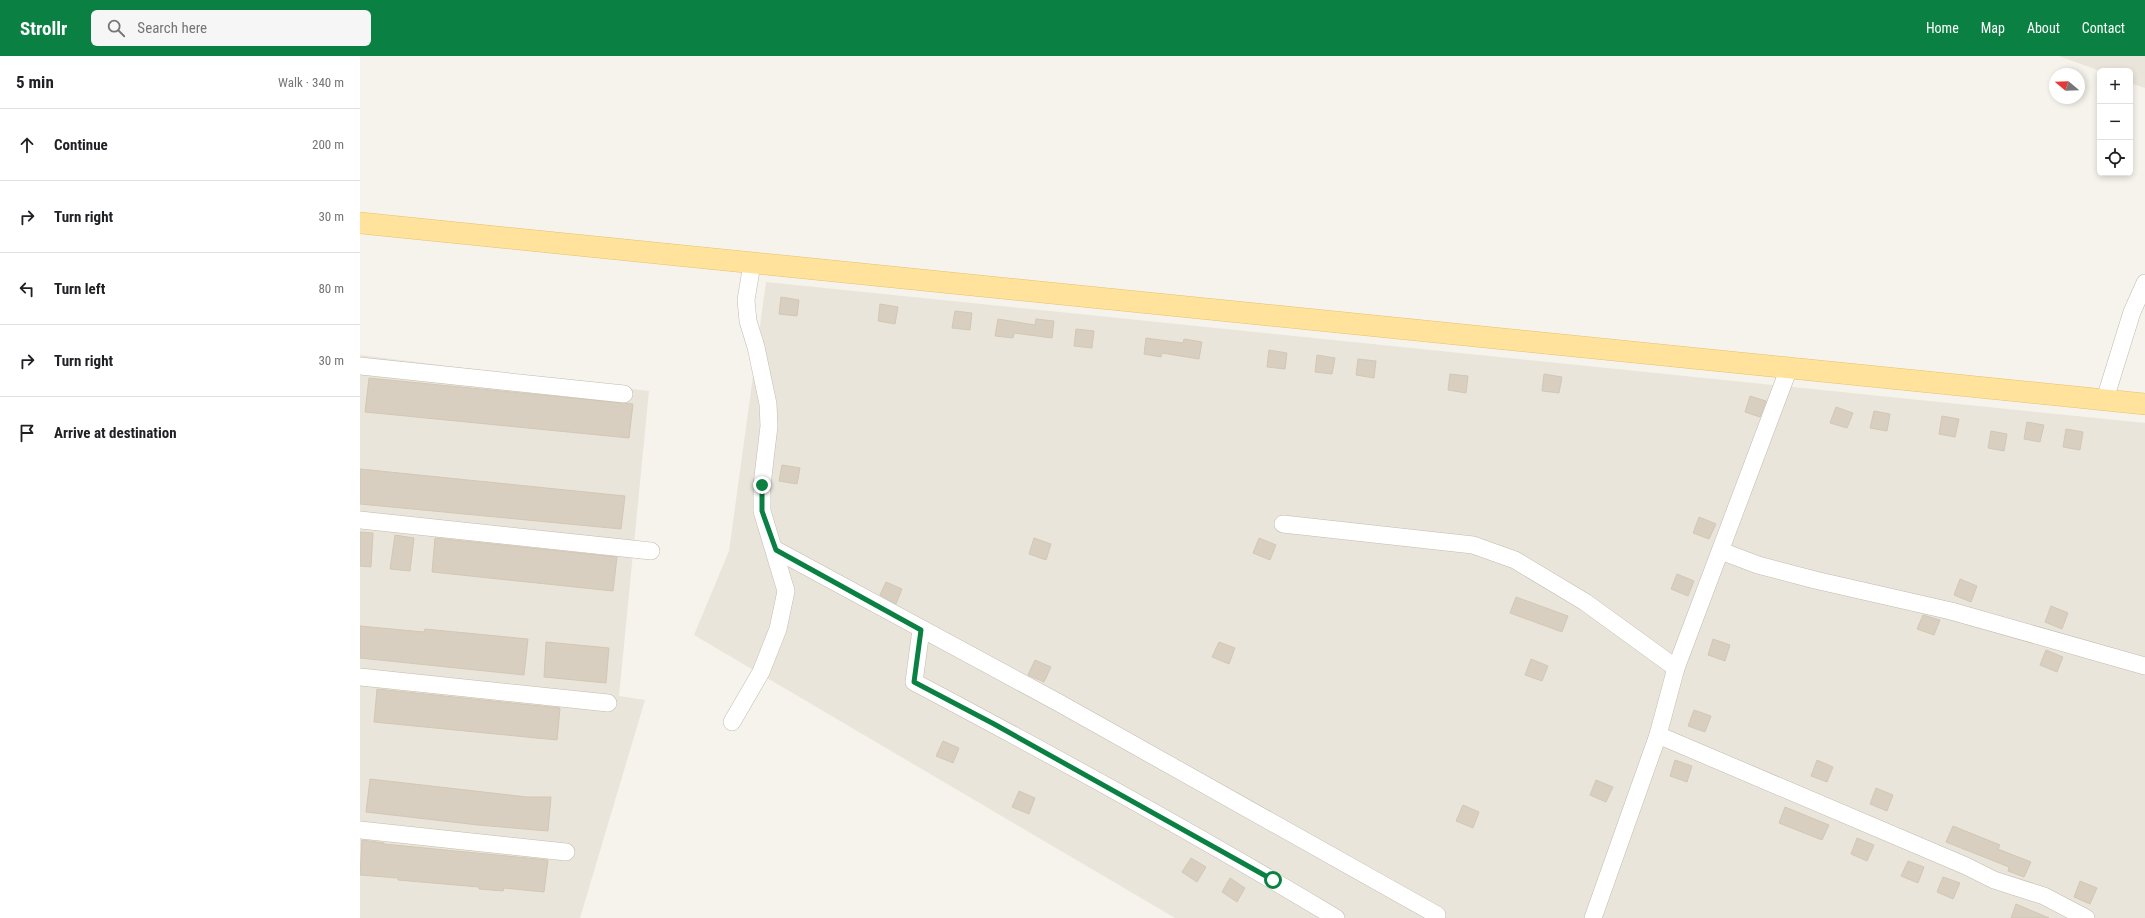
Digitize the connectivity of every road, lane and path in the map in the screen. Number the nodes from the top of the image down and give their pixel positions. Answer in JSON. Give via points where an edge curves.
{"nodes":[{"id":1,"x":360,"y":223,"type":"edge"},
{"id":2,"x":752,"y":264,"type":"junction"},
{"id":3,"x":2145,"y":283,"type":"edge"},
{"id":4,"x":360,"y":366,"type":"edge"},
{"id":5,"x":1789,"y":368,"type":"junction"},
{"id":6,"x":624,"y":394,"type":"dead end"},
{"id":7,"x":2105,"y":399,"type":"junction"},
{"id":8,"x":2145,"y":404,"type":"edge"},
{"id":9,"x":360,"y":520,"type":"edge"},
{"id":10,"x":1283,"y":524,"type":"dead end"},
{"id":11,"x":776,"y":550,"type":"junction"},
{"id":12,"x":651,"y":551,"type":"dead end"},
{"id":13,"x":1721,"y":551,"type":"junction"},
{"id":14,"x":921,"y":630,"type":"junction"},
{"id":15,"x":2145,"y":666,"type":"edge"},
{"id":16,"x":1676,"y":668,"type":"junction"},
{"id":17,"x":360,"y":677,"type":"edge"},
{"id":18,"x":608,"y":703,"type":"dead end"},
{"id":19,"x":732,"y":722,"type":"dead end"},
{"id":20,"x":1658,"y":735,"type":"junction"},
{"id":21,"x":360,"y":830,"type":"edge"},
{"id":22,"x":566,"y":852,"type":"dead end"},
{"id":23,"x":1438,"y":917,"type":"edge"},
{"id":24,"x":1336,"y":918,"type":"edge"},
{"id":25,"x":1593,"y":918,"type":"edge"},
{"id":26,"x":2086,"y":918,"type":"edge"}],
"edges":[{"from":1,"to":2,"type":"main road"},
{"from":2,"to":5,"type":"main road"},
{"from":2,"to":11,"type":"street","via":[[746,300],[748,321],[768,404],[769,426],[762,485],[762,511]]},
{"from":3,"to":7,"type":"street","via":[[2132,312]]},
{"from":4,"to":6,"type":"street"},
{"from":5,"to":7,"type":"main road"},
{"from":5,"to":13,"type":"street"},
{"from":7,"to":8,"type":"main road"},
{"from":9,"to":12,"type":"street"},
{"from":10,"to":16,"type":"street","via":[[1473,545],[1515,560],[1585,602]]},
{"from":11,"to":14,"type":"street"},
{"from":11,"to":19,"type":"street","via":[[786,591],[778,629],[761,672]]},
{"from":13,"to":15,"type":"street","via":[[1765,567],[1950,611]]},
{"from":13,"to":16,"type":"street"},
{"from":14,"to":23,"type":"street","via":[[1061,704]]},
{"from":14,"to":24,"type":"street","via":[[914,682],[1273,880]]},
{"from":16,"to":20,"type":"street"},
{"from":17,"to":18,"type":"street"},
{"from":20,"to":25,"type":"street"},
{"from":20,"to":26,"type":"street","via":[[1994,880],[2044,896]]},
{"from":21,"to":22,"type":"street"}]}
